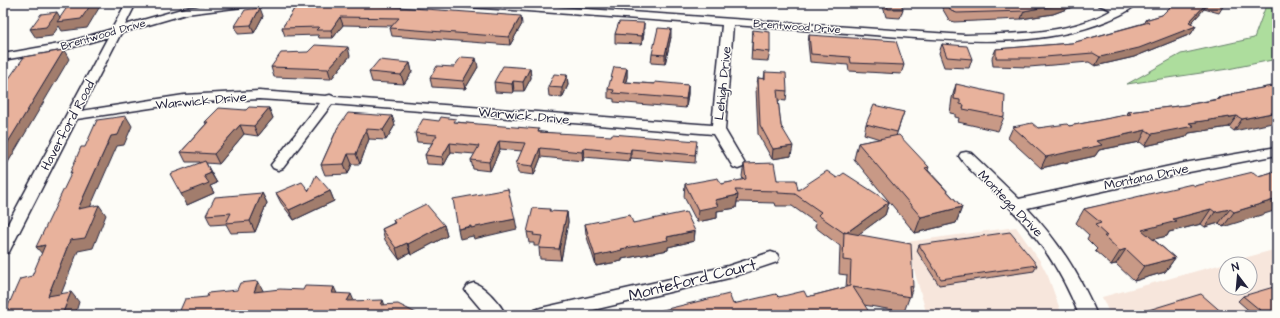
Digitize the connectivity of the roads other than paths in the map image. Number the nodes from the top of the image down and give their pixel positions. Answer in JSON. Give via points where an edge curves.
{"nodes":[{"id":1,"x":131,"y":3,"type":"edge"},
{"id":2,"x":250,"y":3,"type":"edge"},
{"id":3,"x":456,"y":3,"type":"edge"},
{"id":4,"x":1103,"y":3,"type":"edge"},
{"id":5,"x":1132,"y":3,"type":"edge"},
{"id":6,"x":1121,"y":10,"type":"junction"},
{"id":7,"x":728,"y":22,"type":"junction"},
{"id":8,"x":117,"y":30,"type":"junction"},
{"id":9,"x":3,"y":57,"type":"edge"},
{"id":10,"x":330,"y":99,"type":"junction"},
{"id":11,"x":71,"y":116,"type":"junction"},
{"id":12,"x":718,"y":130,"type":"junction"},
{"id":13,"x":1277,"y":151,"type":"edge"},
{"id":14,"x":966,"y":156,"type":"dead end"},
{"id":15,"x":738,"y":164,"type":"dead end"},
{"id":16,"x":278,"y":165,"type":"dead end"},
{"id":17,"x":1016,"y":205,"type":"junction"},
{"id":18,"x":3,"y":248,"type":"edge"},
{"id":19,"x":771,"y":258,"type":"dead end"},
{"id":20,"x":474,"y":290,"type":"dead end"},
{"id":21,"x":497,"y":315,"type":"edge"},
{"id":22,"x":541,"y":315,"type":"edge"},
{"id":23,"x":1088,"y":315,"type":"edge"}],
"edges":[{"from":1,"to":8,"type":"street","name":"Haverford Road"},
{"from":2,"to":8,"type":"street","name":"Brentwood Drive","via":[[186,11]]},
{"from":3,"to":7,"type":"street","name":"Brentwood Drive"},
{"from":4,"to":6,"type":"street"},
{"from":5,"to":6,"type":"street","name":"Brentwood Drive"},
{"from":6,"to":7,"type":"street","name":"Brentwood Drive","via":[[1100,21],[1068,30],[1006,37],[965,38]]},
{"from":7,"to":12,"type":"street","name":"Lehigh Drive"},
{"from":8,"to":9,"type":"street","name":"Brentwood Drive","via":[[66,46]]},
{"from":8,"to":11,"type":"street","name":"Haverford Road"},
{"from":10,"to":11,"type":"street","name":"Warwick Drive","via":[[258,95],[217,96]]},
{"from":10,"to":12,"type":"street","name":"Warwick Drive"},
{"from":10,"to":16,"type":"street"},
{"from":11,"to":18,"type":"street","name":"Haverford Road"},
{"from":12,"to":15,"type":"street","name":"Lehigh Drive"},
{"from":13,"to":17,"type":"street","name":"Montana Drive","via":[[1184,168]]},
{"from":14,"to":17,"type":"street","name":"Montega Drive"},
{"from":17,"to":23,"type":"street","name":"Montega Drive","via":[[1053,247],[1079,290]]},
{"from":19,"to":22,"type":"street","name":"Monteford Court","via":[[729,272]]},
{"from":20,"to":21,"type":"street"}]}
